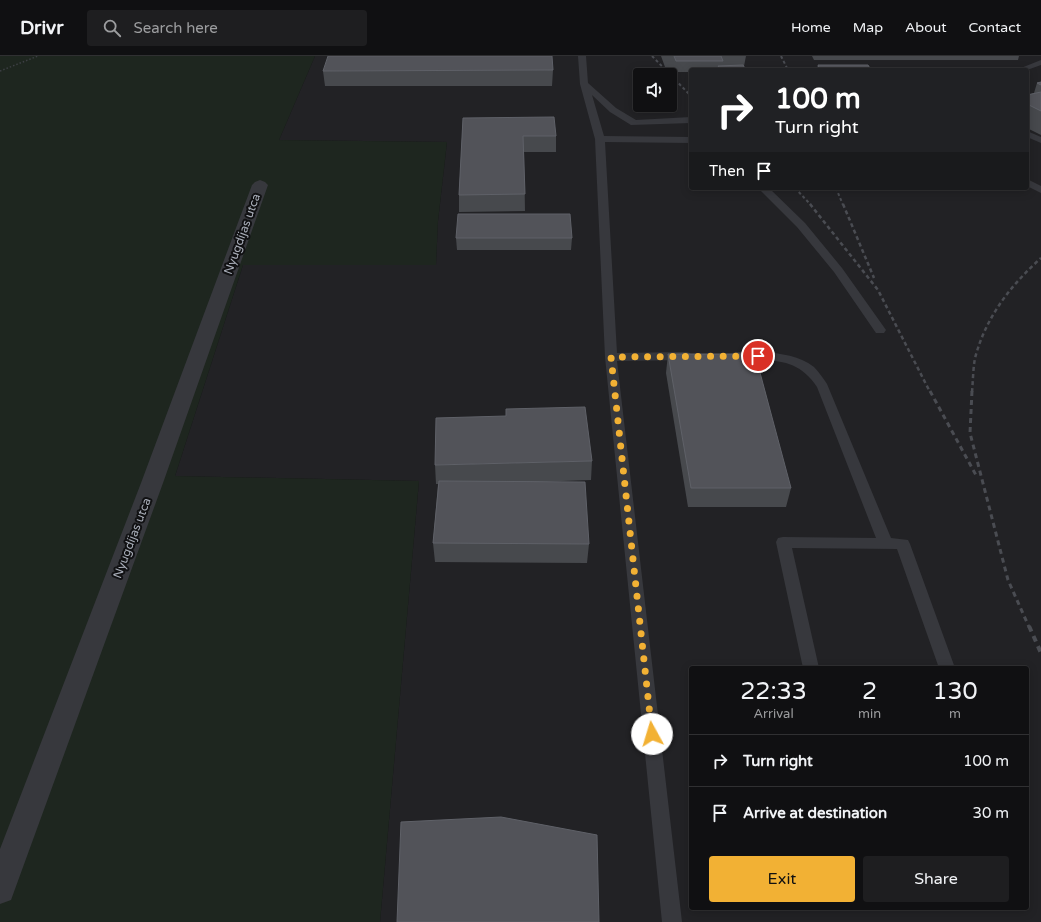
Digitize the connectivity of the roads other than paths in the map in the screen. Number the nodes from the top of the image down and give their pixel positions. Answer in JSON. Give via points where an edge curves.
{"nodes":[{"id":1,"x":582,"y":56,"type":"edge"},
{"id":2,"x":1038,"y":60,"type":"edge"},
{"id":3,"x":1024,"y":68,"type":"edge"},
{"id":4,"x":584,"y":84,"type":"junction"},
{"id":5,"x":689,"y":120,"type":"edge"},
{"id":6,"x":1029,"y":135,"type":"edge"},
{"id":7,"x":600,"y":138,"type":"junction"},
{"id":8,"x":689,"y":140,"type":"edge"},
{"id":9,"x":1041,"y":140,"type":"edge"},
{"id":10,"x":1029,"y":183,"type":"edge"},
{"id":11,"x":260,"y":185,"type":"dead end"},
{"id":12,"x":765,"y":190,"type":"edge"},
{"id":13,"x":1041,"y":190,"type":"edge"},
{"id":14,"x":880,"y":330,"type":"dead end"},
{"id":15,"x":696,"y":356,"type":"edge"},
{"id":16,"x":727,"y":356,"type":"edge"},
{"id":17,"x":611,"y":357,"type":"junction"},
{"id":18,"x":886,"y":544,"type":"junction"},
{"id":19,"x":811,"y":666,"type":"edge"},
{"id":20,"x":946,"y":666,"type":"edge"},
{"id":21,"x":0,"y":890,"type":"edge"},
{"id":22,"x":672,"y":922,"type":"edge"}],
"edges":[{"from":1,"to":4,"type":"lane"},
{"from":2,"to":3,"type":"lane"},
{"from":4,"to":5,"type":"lane","via":[[613,110],[634,123]]},
{"from":4,"to":7,"type":"lane"},
{"from":6,"to":9,"type":"lane"},
{"from":7,"to":8,"type":"lane"},
{"from":7,"to":17,"type":"lane"},
{"from":10,"to":13,"type":"lane"},
{"from":11,"to":21,"type":"street","name":"Nyugdíjas utca"},
{"from":12,"to":14,"type":"lane","via":[[801,225],[838,270]]},
{"from":15,"to":17,"type":"lane"},
{"from":16,"to":18,"type":"lane","via":[[758,356],[782,360],[807,368],[816,377]]},
{"from":17,"to":22,"type":"lane"},
{"from":18,"to":19,"type":"lane","via":[[783,542]]},
{"from":18,"to":20,"type":"lane","via":[[903,544]]}]}
